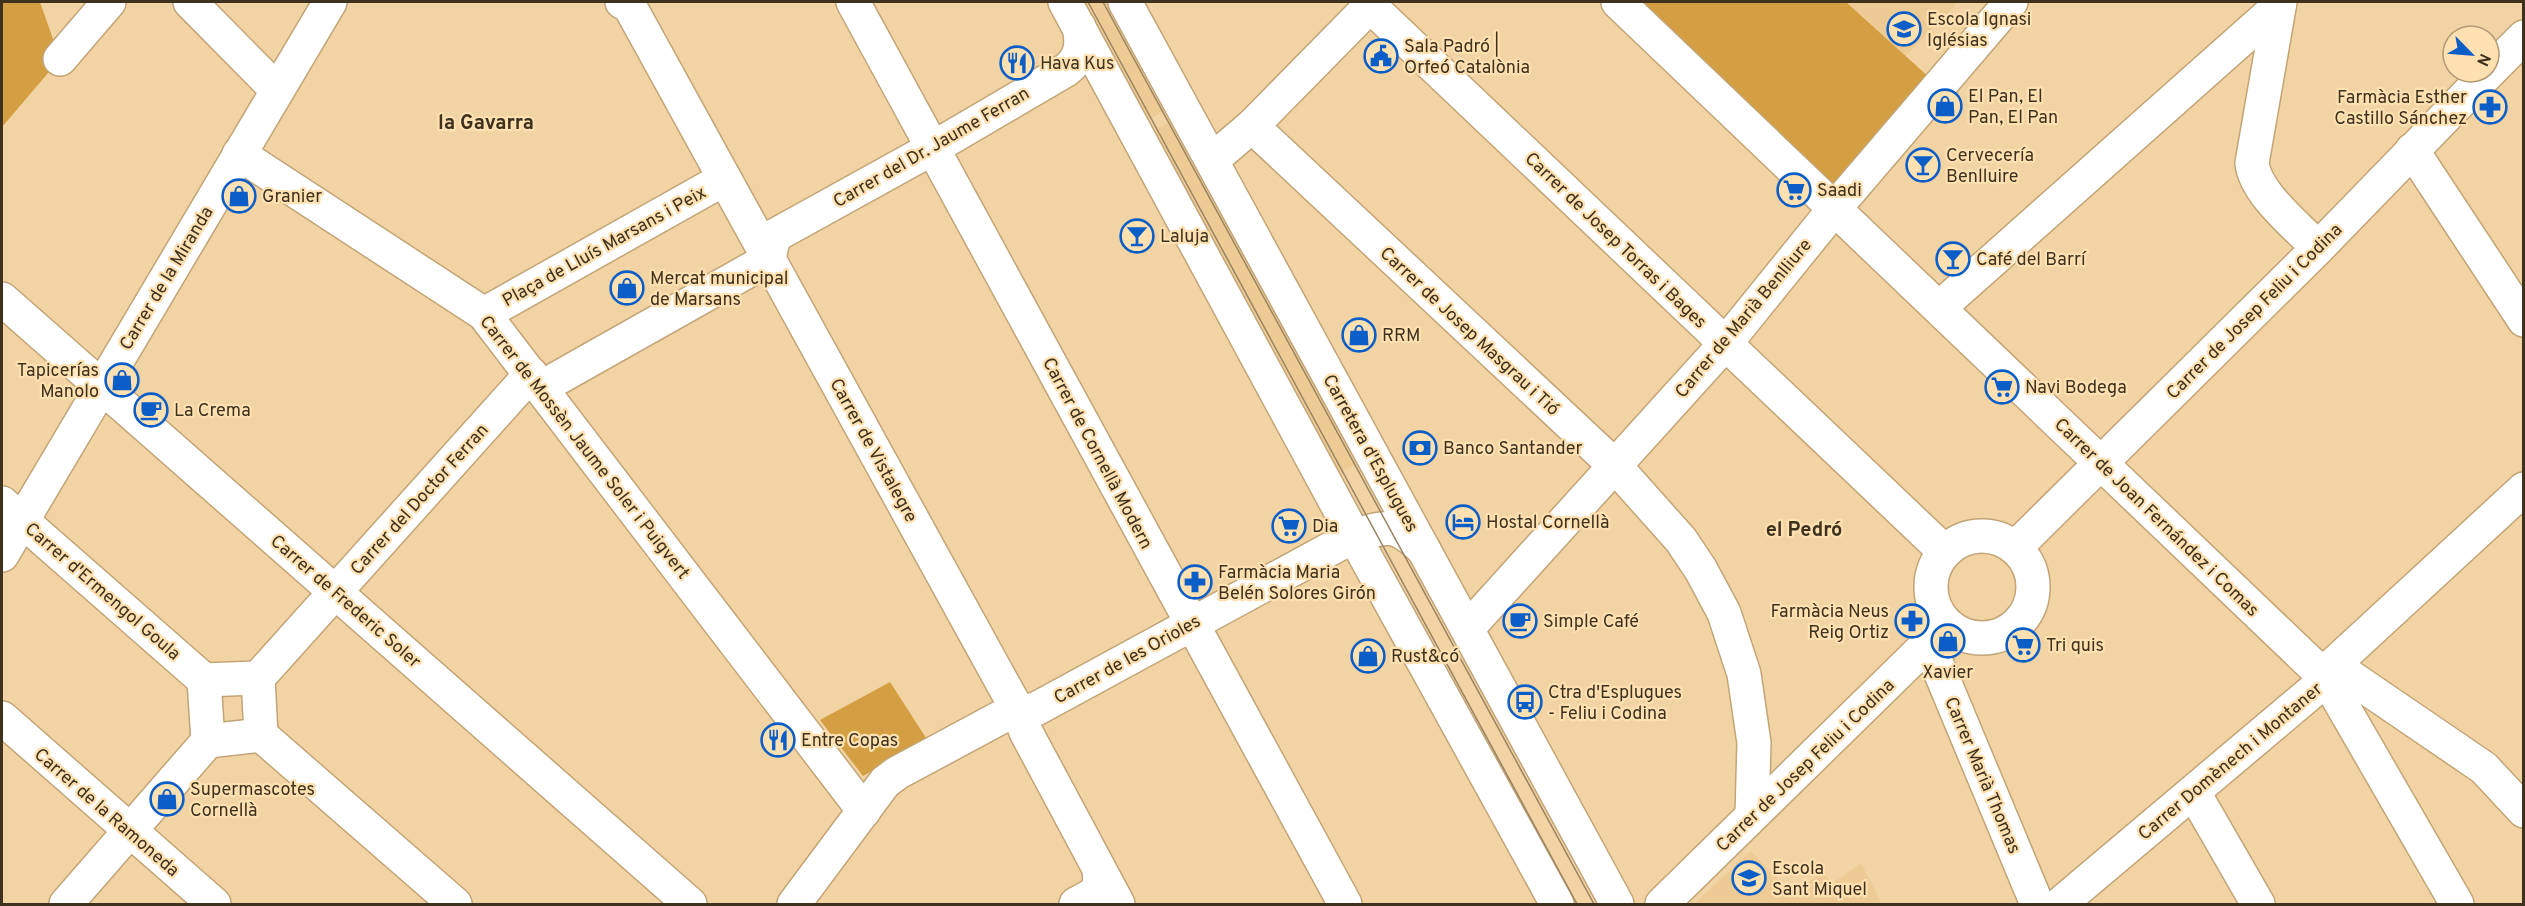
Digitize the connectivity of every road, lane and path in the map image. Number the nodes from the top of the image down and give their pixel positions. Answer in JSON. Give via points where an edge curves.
{"nodes":[{"id":1,"x":109,"y":2,"type":"edge"},
{"id":2,"x":190,"y":2,"type":"edge"},
{"id":3,"x":330,"y":2,"type":"edge"},
{"id":4,"x":853,"y":2,"type":"edge"},
{"id":5,"x":1125,"y":2,"type":"edge"},
{"id":6,"x":1618,"y":2,"type":"edge"},
{"id":7,"x":2011,"y":2,"type":"edge"},
{"id":8,"x":629,"y":3,"type":"edge"},
{"id":9,"x":1370,"y":3,"type":"edge"},
{"id":10,"x":2279,"y":4,"type":"edge"},
{"id":11,"x":1072,"y":14,"type":"edge"},
{"id":12,"x":2523,"y":37,"type":"edge"},
{"id":13,"x":60,"y":59,"type":"dead end"},
{"id":14,"x":2501,"y":60,"type":"edge"},
{"id":15,"x":2477,"y":84,"type":"edge"},
{"id":16,"x":277,"y":90,"type":"junction"},
{"id":17,"x":1252,"y":126,"type":"junction"},
{"id":18,"x":933,"y":148,"type":"junction"},
{"id":19,"x":2412,"y":150,"type":"junction"},
{"id":20,"x":239,"y":154,"type":"junction"},
{"id":21,"x":1212,"y":160,"type":"junction"},
{"id":22,"x":724,"y":179,"type":"junction"},
{"id":23,"x":1835,"y":208,"type":"junction"},
{"id":24,"x":2318,"y":248,"type":"junction"},
{"id":25,"x":769,"y":259,"type":"junction"},
{"id":26,"x":2,"y":299,"type":"edge"},
{"id":27,"x":1939,"y":308,"type":"junction"},
{"id":28,"x":484,"y":314,"type":"junction"},
{"id":29,"x":2523,"y":320,"type":"edge"},
{"id":30,"x":1725,"y":344,"type":"junction"},
{"id":31,"x":537,"y":380,"type":"junction"},
{"id":32,"x":102,"y":386,"type":"junction"},
{"id":33,"x":2100,"y":464,"type":"junction"},
{"id":34,"x":1615,"y":466,"type":"junction"},
{"id":35,"x":2523,"y":489,"type":"edge"},
{"id":36,"x":12,"y":512,"type":"edge"},
{"id":37,"x":1354,"y":536,"type":"junction"},
{"id":38,"x":2016,"y":547,"type":"junction"},
{"id":39,"x":1424,"y":550,"type":"junction"},
{"id":40,"x":1945,"y":552,"type":"junction"},
{"id":41,"x":2,"y":555,"type":"edge"},
{"id":42,"x":335,"y":591,"type":"junction"},
{"id":43,"x":1190,"y":623,"type":"junction"},
{"id":44,"x":1468,"y":628,"type":"junction"},
{"id":45,"x":1938,"y":635,"type":"junction"},
{"id":46,"x":2330,"y":672,"type":"junction"},
{"id":47,"x":258,"y":678,"type":"junction"},
{"id":48,"x":204,"y":680,"type":"junction"},
{"id":49,"x":1019,"y":713,"type":"junction"},
{"id":50,"x":2,"y":718,"type":"edge"},
{"id":51,"x":261,"y":735,"type":"junction"},
{"id":52,"x":208,"y":741,"type":"junction"},
{"id":53,"x":2194,"y":793,"type":"junction"},
{"id":54,"x":864,"y":811,"type":"junction"},
{"id":55,"x":2523,"y":811,"type":"edge"},
{"id":56,"x":1752,"y":815,"type":"junction"},
{"id":57,"x":129,"y":831,"type":"junction"},
{"id":58,"x":1099,"y":870,"type":"junction"},
{"id":59,"x":66,"y":904,"type":"edge"},
{"id":60,"x":214,"y":904,"type":"edge"},
{"id":61,"x":455,"y":904,"type":"edge"},
{"id":62,"x":690,"y":904,"type":"edge"},
{"id":63,"x":794,"y":904,"type":"edge"},
{"id":64,"x":1076,"y":904,"type":"edge"},
{"id":65,"x":1118,"y":904,"type":"edge"},
{"id":66,"x":1345,"y":904,"type":"edge"},
{"id":67,"x":1557,"y":904,"type":"edge"},
{"id":68,"x":1617,"y":904,"type":"edge"},
{"id":69,"x":1662,"y":904,"type":"edge"},
{"id":70,"x":2037,"y":904,"type":"edge"},
{"id":71,"x":2060,"y":904,"type":"edge"},
{"id":72,"x":2258,"y":904,"type":"edge"},
{"id":73,"x":2457,"y":904,"type":"edge"}],
"edges":[{"from":1,"to":13,"type":"street"},
{"from":2,"to":16,"type":"street"},
{"from":3,"to":16,"type":"street","name":"Carrer de la Miranda"},
{"from":4,"to":18,"type":"street","name":"Carrer de Cornellà Modern"},
{"from":5,"to":21,"type":"street","name":"Carretera d'Esplugues"},
{"from":6,"to":23,"type":"street","name":"Carrer de Joan Fernández i Comas"},
{"from":7,"to":23,"type":"street","name":"Carrer de Marià Benlliure"},
{"from":8,"to":22,"type":"street","name":"Carrer de Vistalegre"},
{"from":9,"to":17,"type":"street"},
{"from":9,"to":30,"type":"street","name":"Carrer de Josep Torras i Bages"},
{"from":10,"to":24,"type":"street","via":[[2253,175],[2265,193]]},
{"from":10,"to":27,"type":"street"},
{"from":11,"to":18,"type":"street","name":"Carrer del Dr. Jaume Ferran","via":[[1081,45],[1071,66]]},
{"from":11,"to":37,"type":"street"},
{"from":12,"to":14,"type":"street","name":"Carrer de Josep Feliu i Codina"},
{"from":15,"to":19,"type":"street","name":"Carrer de Josep Feliu i Codina"},
{"from":16,"to":20,"type":"street","name":"Carrer de la Miranda"},
{"from":17,"to":21,"type":"street"},
{"from":17,"to":34,"type":"street","name":"Carrer de Josep Masgrau i Tió"},
{"from":18,"to":25,"type":"street","name":"Carrer del Dr. Jaume Ferran","via":[[774,236]]},
{"from":18,"to":43,"type":"street","name":"Carrer de Cornellà Modern"},
{"from":19,"to":24,"type":"street","name":"Carrer de Josep Feliu i Codina"},
{"from":19,"to":29,"type":"street"},
{"from":20,"to":28,"type":"street","name":"Carrer de Mossèn Jaume Soler i Puigvert"},
{"from":20,"to":32,"type":"street","name":"Carrer de la Miranda"},
{"from":21,"to":39,"type":"street","name":"Carretera d'Esplugues"},
{"from":22,"to":25,"type":"street","name":"Carrer de Vistalegre"},
{"from":22,"to":28,"type":"street","name":"Plaça de Lluís Marsans i Peix"},
{"from":23,"to":27,"type":"street","name":"Carrer de Joan Fernández i Comas"},
{"from":23,"to":30,"type":"street","name":"Carrer de Marià Benlliure"},
{"from":24,"to":33,"type":"street","name":"Carrer de Josep Feliu i Codina"},
{"from":25,"to":31,"type":"street"},
{"from":25,"to":49,"type":"street","name":"Carrer de Vistalegre"},
{"from":26,"to":32,"type":"street","name":"Carrer de Frederic Soler"},
{"from":27,"to":33,"type":"street","name":"Carrer de Joan Fernández i Comas"},
{"from":28,"to":31,"type":"street","name":"Carrer de Mossèn Jaume Soler i Puigvert"},
{"from":30,"to":34,"type":"street","name":"Carrer de Marià Benlliure"},
{"from":30,"to":40,"type":"street","name":"Carrer de Josep Torras i Bages"},
{"from":31,"to":42,"type":"street","name":"Carrer del Doctor Ferran"},
{"from":31,"to":54,"type":"street","name":"Carrer de Mossèn Jaume Soler i Puigvert"},
{"from":32,"to":36,"type":"street","name":"Carrer de la Miranda"},
{"from":32,"to":42,"type":"street","name":"Carrer de Frederic Soler"},
{"from":33,"to":38,"type":"street","name":"Carrer de Josep Feliu i Codina"},
{"from":33,"to":46,"type":"street","name":"Carrer de Joan Fernández i Comas"},
{"from":34,"to":44,"type":"street","name":"Carrer de Marià Benlliure"},
{"from":34,"to":56,"type":"street","name":"Carrer de Josep Masgrau i Tió","via":[[1681,540],[1724,613],[1744,674],[1754,743]]},
{"from":35,"to":46,"type":"street","name":"Carrer Domènech i Montaner"},
{"from":36,"to":41,"type":"street","name":"Carrer de la Miranda"},
{"from":36,"to":48,"type":"street","name":"Carrer d'Ermengol Goula"},
{"from":37,"to":39,"type":"street","name":"Carrer de les Orioles","via":[[1382,528],[1397,529]]},
{"from":37,"to":43,"type":"street","name":"Carrer de les Orioles"},
{"from":37,"to":67,"type":"street"},
{"from":38,"to":40,"type":"street","via":[[1998,537],[1977,535],[1964,538]]},
{"from":38,"to":45,"type":"street","via":[[2026,559],[2034,588],[2031,603],[2014,627],[1980,638],[1959,633]]},
{"from":39,"to":44,"type":"street","name":"Carretera d'Esplugues"},
{"from":40,"to":45,"type":"street","via":[[1934,569],[1931,584]]},
{"from":42,"to":47,"type":"street","name":"Carrer del Doctor Ferran"},
{"from":42,"to":62,"type":"street","name":"Carrer de Frederic Soler"},
{"from":43,"to":49,"type":"street","name":"Carrer de les Orioles","via":[[1035,709]]},
{"from":43,"to":66,"type":"street","name":"Carrer de Cornellà Modern"},
{"from":44,"to":68,"type":"street","name":"Carretera d'Esplugues"},
{"from":45,"to":56,"type":"street","name":"Carrer de Josep Feliu i Codina"},
{"from":45,"to":70,"type":"street","name":"Carrer Marià Thomas"},
{"from":46,"to":53,"type":"street","name":"Carrer Domènech i Montaner"},
{"from":46,"to":55,"type":"street","via":[[2484,768]]},
{"from":46,"to":73,"type":"street","name":"Carrer de Joan Fernández i Comas"},
{"from":47,"to":48,"type":"street"},
{"from":47,"to":51,"type":"street"},
{"from":48,"to":52,"type":"street"},
{"from":49,"to":54,"type":"street","name":"Carrer de les Orioles","via":[[1005,715],[897,773],[885,782]]},
{"from":49,"to":58,"type":"street","name":"Carrer de Vistalegre"},
{"from":50,"to":57,"type":"street","name":"Carrer de la Ramoneda"},
{"from":51,"to":52,"type":"street"},
{"from":51,"to":61,"type":"street"},
{"from":52,"to":57,"type":"street"},
{"from":53,"to":71,"type":"street","name":"Carrer Domènech i Montaner"},
{"from":53,"to":72,"type":"street"},
{"from":54,"to":63,"type":"street","name":"Carrer de les Orioles"},
{"from":56,"to":69,"type":"street","name":"Carrer de Josep Feliu i Codina"},
{"from":57,"to":59,"type":"street"},
{"from":57,"to":60,"type":"street","name":"Carrer de la Ramoneda"},
{"from":58,"to":64,"type":"street","via":[[1096,893]]},
{"from":58,"to":65,"type":"street","name":"Carrer de Vistalegre"}]}
